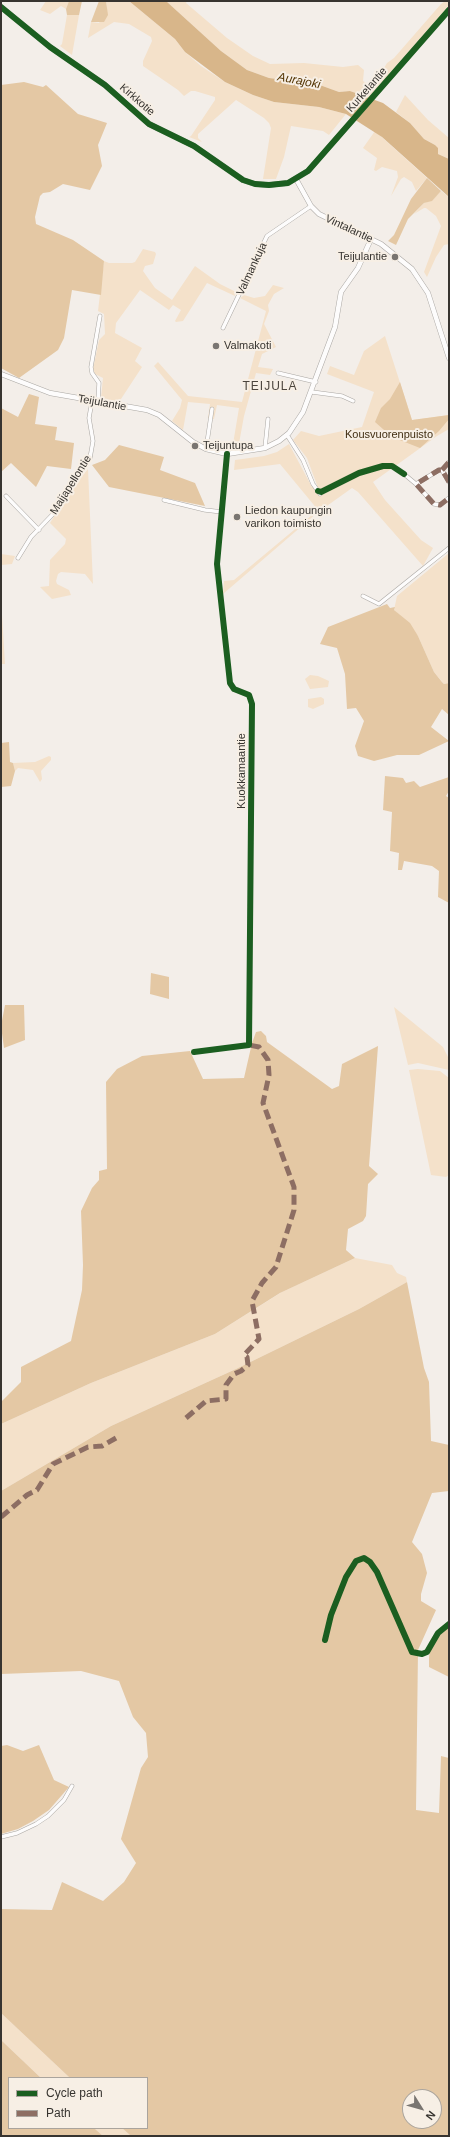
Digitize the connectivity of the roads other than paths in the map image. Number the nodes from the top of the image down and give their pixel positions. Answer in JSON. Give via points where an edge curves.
{"nodes":[{"id":1,"x":1,"y":6,"type":"edge"},
{"id":2,"x":449,"y":10,"type":"edge"},
{"id":3,"x":296,"y":179,"type":"junction"},
{"id":4,"x":311,"y":206,"type":"junction"},
{"id":5,"x":371,"y":239,"type":"junction"},
{"id":6,"x":100,"y":316,"type":"dead end"},
{"id":7,"x":223,"y":328,"type":"dead end"},
{"id":8,"x":449,"y":358,"type":"edge"},
{"id":9,"x":278,"y":373,"type":"dead end"},
{"id":10,"x":1,"y":374,"type":"edge"},
{"id":11,"x":316,"y":382,"type":"junction"},
{"id":12,"x":312,"y":392,"type":"junction"},
{"id":13,"x":353,"y":401,"type":"dead end"},
{"id":14,"x":95,"y":402,"type":"junction"},
{"id":15,"x":212,"y":409,"type":"dead end"},
{"id":16,"x":268,"y":419,"type":"dead end"},
{"id":17,"x":288,"y":437,"type":"junction"},
{"id":18,"x":265,"y":448,"type":"junction"},
{"id":19,"x":206,"y":449,"type":"junction"},
{"id":20,"x":227,"y":454,"type":"junction"},
{"id":21,"x":449,"y":462,"type":"edge"},
{"id":22,"x":442,"y":470,"type":"junction"},
{"id":23,"x":404,"y":474,"type":"dead end"},
{"id":24,"x":449,"y":482,"type":"edge"},
{"id":25,"x":416,"y":484,"type":"junction"},
{"id":26,"x":320,"y":494,"type":"dead end"},
{"id":27,"x":6,"y":496,"type":"dead end"},
{"id":28,"x":449,"y":498,"type":"edge"},
{"id":29,"x":164,"y":500,"type":"dead end"},
{"id":30,"x":222,"y":512,"type":"junction"},
{"id":31,"x":39,"y":530,"type":"junction"},
{"id":32,"x":449,"y":548,"type":"edge"},
{"id":33,"x":18,"y":558,"type":"dead end"},
{"id":34,"x":363,"y":596,"type":"dead end"},
{"id":35,"x":194,"y":1052,"type":"dead end"},
{"id":36,"x":449,"y":1624,"type":"edge"},
{"id":37,"x":325,"y":1640,"type":"dead end"},
{"id":38,"x":72,"y":1786,"type":"dead end"},
{"id":39,"x":1,"y":1837,"type":"edge"}],
"edges":[{"from":1,"to":3,"type":"street","name":"Kirkkotie","via":[[50,47],[105,85],[140,118],[194,146],[236,176],[262,185],[288,183]]},
{"from":2,"to":3,"type":"street","name":"Kurkelantie","via":[[319,160]]},
{"from":3,"to":4,"type":"street","name":"Vintalantie"},
{"from":4,"to":5,"type":"street","name":"Vintalantie","via":[[330,221]]},
{"from":4,"to":7,"type":"street","name":"Valmankuja","via":[[267,236]]},
{"from":5,"to":8,"type":"street","name":"Vintalantie","via":[[398,256],[418,276],[428,293]]},
{"from":5,"to":11,"type":"street","name":"Teijulantie","via":[[358,268],[341,292],[335,327]]},
{"from":6,"to":14,"type":"street","name":"Maijapellontie","via":[[91,367],[99,383]]},
{"from":9,"to":11,"type":"street"},
{"from":10,"to":14,"type":"street","name":"Teijulantie","via":[[39,390]]},
{"from":11,"to":12,"type":"street","name":"Teijulantie"},
{"from":12,"to":13,"type":"street","via":[[342,396]]},
{"from":12,"to":17,"type":"street","name":"Teijulantie","via":[[298,423]]},
{"from":14,"to":19,"type":"street","name":"Teijulantie","via":[[153,413]]},
{"from":14,"to":31,"type":"street","name":"Maijapellontie","via":[[89,418],[93,442],[90,458],[53,514]]},
{"from":15,"to":19,"type":"street"},
{"from":16,"to":18,"type":"street"},
{"from":17,"to":18,"type":"street","name":"Teijulantie"},
{"from":17,"to":26,"type":"street"},
{"from":18,"to":20,"type":"street","name":"Teijulantie"},
{"from":19,"to":20,"type":"street","name":"Teijulantie"},
{"from":20,"to":30,"type":"street","name":"Kuokkamaantie"},
{"from":21,"to":22,"type":"street"},
{"from":22,"to":24,"type":"street"},
{"from":22,"to":25,"type":"street"},
{"from":23,"to":25,"type":"street"},
{"from":25,"to":28,"type":"street","via":[[434,504],[440,505]]},
{"from":27,"to":31,"type":"street"},
{"from":29,"to":30,"type":"street"},
{"from":30,"to":35,"type":"street","name":"Kuokkamaantie","via":[[217,564],[230,683],[234,689],[249,695],[252,704],[249,1045]]},
{"from":31,"to":33,"type":"street","name":"Maijapellontie"},
{"from":32,"to":34,"type":"street","via":[[380,604]]},
{"from":36,"to":37,"type":"street","via":[[438,1633],[427,1652],[412,1652],[377,1572],[364,1558],[356,1561],[346,1577],[331,1615]]},
{"from":38,"to":39,"type":"street","via":[[64,1800],[48,1816],[30,1827]]}]}
